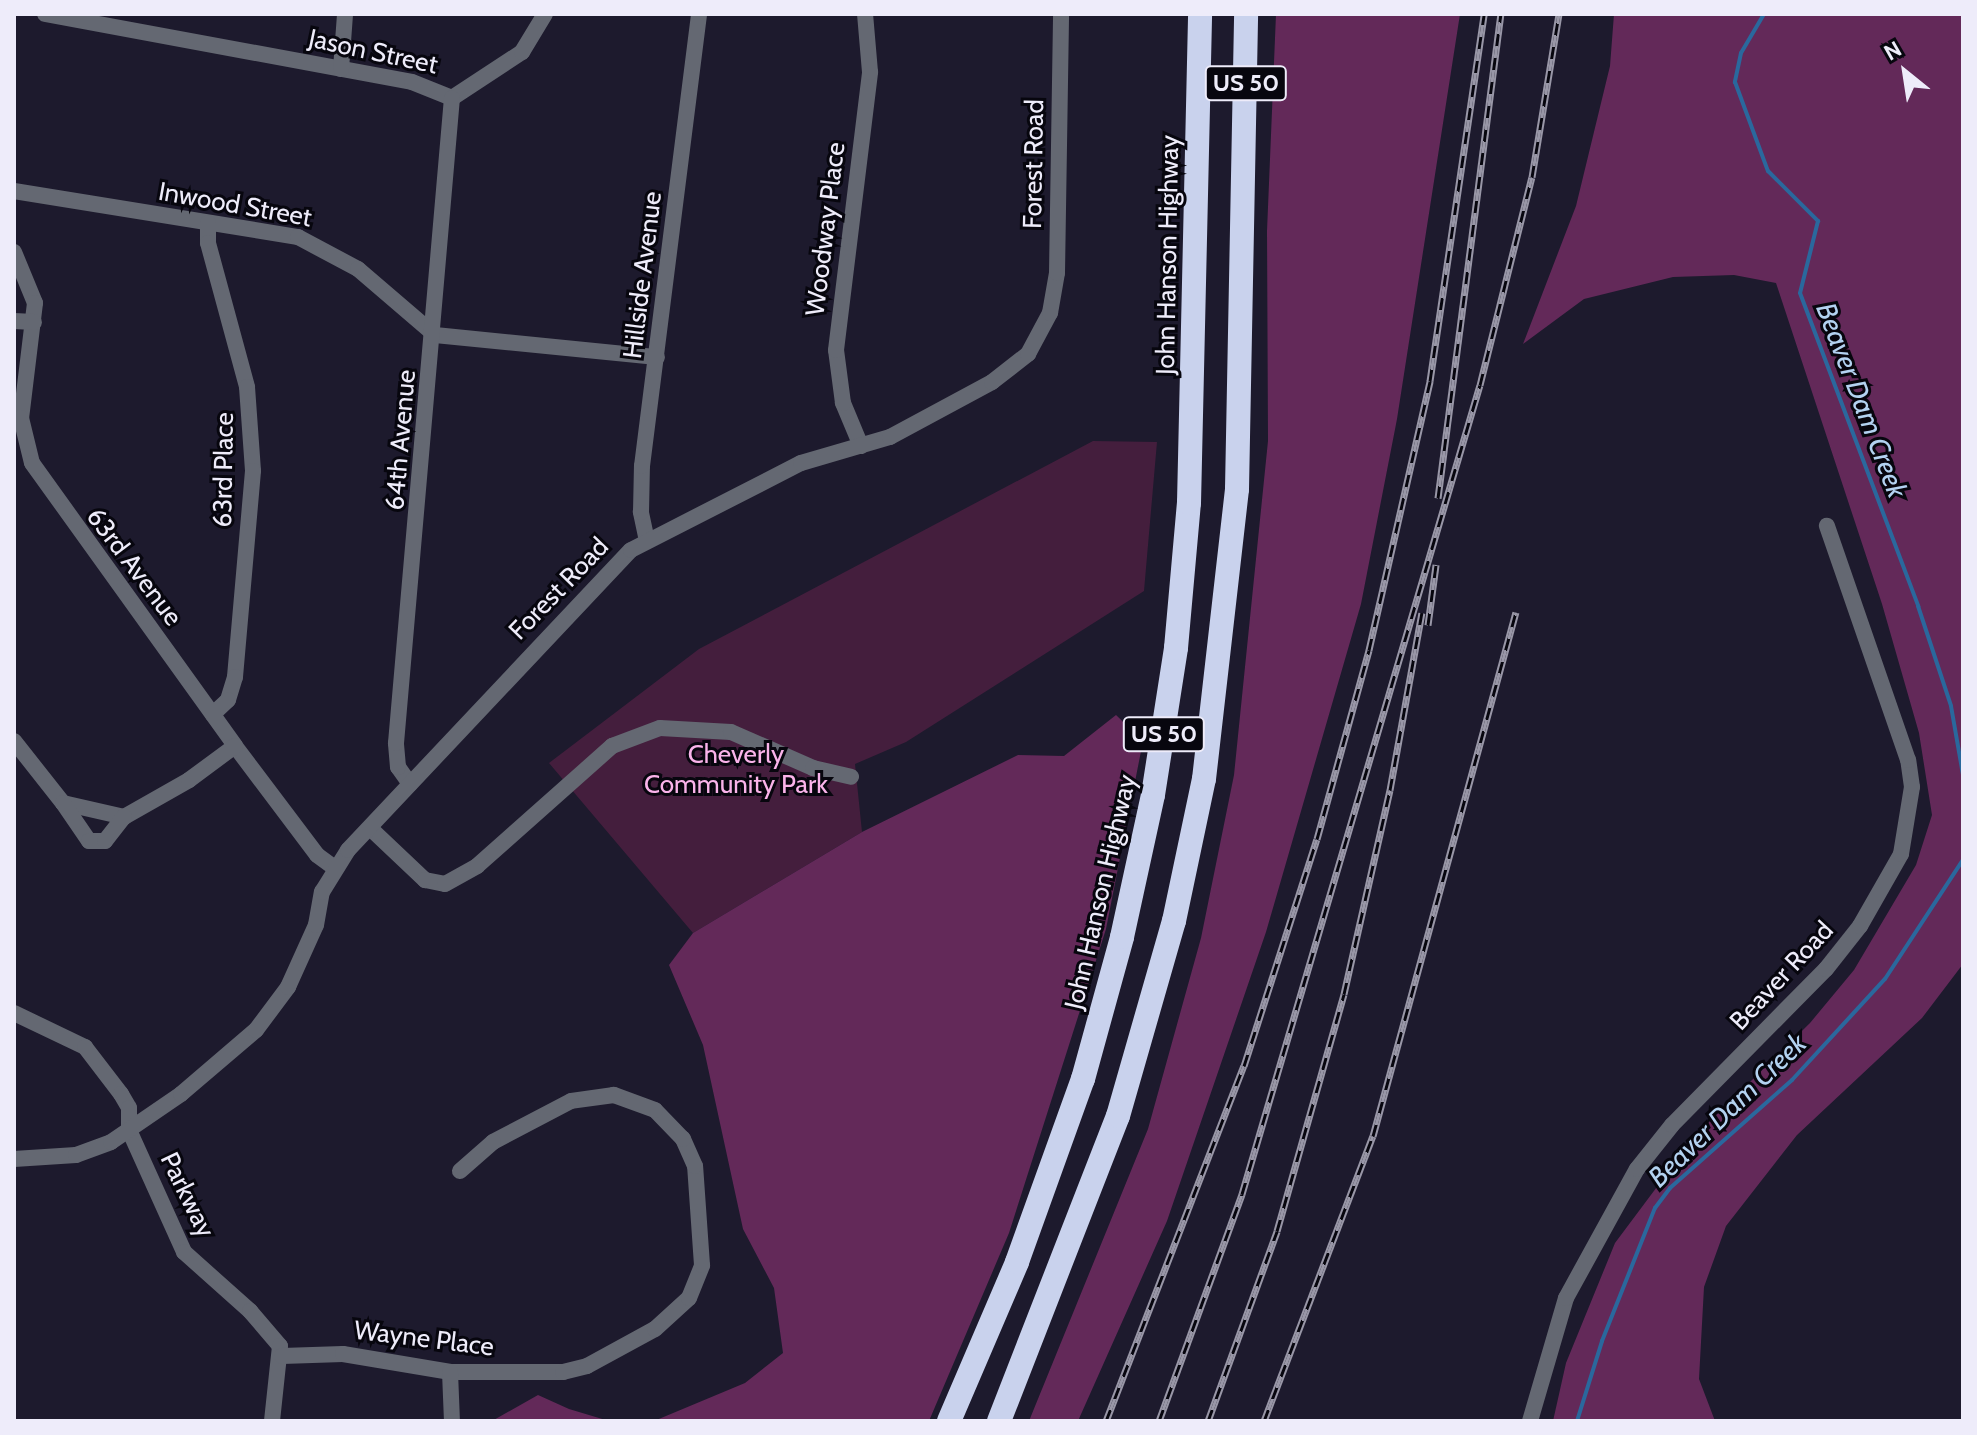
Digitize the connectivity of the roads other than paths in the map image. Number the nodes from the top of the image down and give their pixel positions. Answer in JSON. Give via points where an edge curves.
{"nodes":[{"id":1,"x":45,"y":14,"type":"edge"},
{"id":2,"x":345,"y":14,"type":"edge"},
{"id":3,"x":545,"y":14,"type":"edge"},
{"id":4,"x":699,"y":14,"type":"edge"},
{"id":5,"x":865,"y":14,"type":"edge"},
{"id":6,"x":1061,"y":14,"type":"edge"},
{"id":7,"x":1200,"y":14,"type":"edge"},
{"id":8,"x":1246,"y":14,"type":"edge"},
{"id":9,"x":1259,"y":14,"type":"edge"},
{"id":10,"x":341,"y":69,"type":"junction"},
{"id":11,"x":452,"y":98,"type":"junction"},
{"id":12,"x":1245,"y":151,"type":"junction"},
{"id":13,"x":14,"y":191,"type":"edge"},
{"id":14,"x":208,"y":223,"type":"junction"},
{"id":15,"x":14,"y":252,"type":"edge"},
{"id":16,"x":14,"y":321,"type":"edge"},
{"id":17,"x":34,"y":322,"type":"junction"},
{"id":18,"x":435,"y":335,"type":"junction"},
{"id":19,"x":657,"y":357,"type":"junction"},
{"id":20,"x":861,"y":446,"type":"junction"},
{"id":21,"x":1827,"y":526,"type":"dead end"},
{"id":22,"x":647,"y":541,"type":"junction"},
{"id":23,"x":213,"y":714,"type":"junction"},
{"id":24,"x":14,"y":741,"type":"edge"},
{"id":25,"x":235,"y":746,"type":"junction"},
{"id":26,"x":851,"y":777,"type":"dead end"},
{"id":27,"x":410,"y":784,"type":"junction"},
{"id":28,"x":63,"y":803,"type":"junction"},
{"id":29,"x":124,"y":817,"type":"junction"},
{"id":30,"x":370,"y":828,"type":"junction"},
{"id":31,"x":335,"y":868,"type":"junction"},
{"id":32,"x":14,"y":1013,"type":"edge"},
{"id":33,"x":129,"y":1130,"type":"junction"},
{"id":34,"x":14,"y":1159,"type":"edge"},
{"id":35,"x":460,"y":1171,"type":"dead end"},
{"id":36,"x":282,"y":1356,"type":"junction"},
{"id":37,"x":450,"y":1372,"type":"junction"},
{"id":38,"x":272,"y":1421,"type":"edge"},
{"id":39,"x":452,"y":1421,"type":"edge"},
{"id":40,"x":949,"y":1421,"type":"edge"},
{"id":41,"x":999,"y":1421,"type":"edge"},
{"id":42,"x":1530,"y":1421,"type":"edge"}],
"edges":[{"from":1,"to":10,"type":"street","name":"Jason Street"},
{"from":2,"to":10,"type":"street"},
{"from":3,"to":11,"type":"street","via":[[522,52]]},
{"from":4,"to":19,"type":"street","name":"Hillside Avenue"},
{"from":5,"to":20,"type":"street","name":"Woodway Place","via":[[870,72],[836,350],[843,403]]},
{"from":6,"to":20,"type":"street","name":"Forest Road","via":[[1057,273],[1050,313],[1028,354],[1012,370],[913,426]]},
{"from":7,"to":40,"type":"highway","name":"John Hanson Highway","number":"US 50","via":[[1189,503],[1160,758],[1126,922],[1083,1079],[1017,1262]]},
{"from":8,"to":12,"type":"highway","number":"US 50"},
{"from":9,"to":12,"type":"highway"},
{"from":10,"to":11,"type":"street","name":"Jason Street","via":[[428,85]]},
{"from":11,"to":18,"type":"street","name":"64th Avenue"},
{"from":12,"to":41,"type":"highway","number":"US 50","via":[[1237,489],[1218,680],[1195,826],[1171,934],[1118,1116]]},
{"from":13,"to":14,"type":"street","name":"Inwood Street"},
{"from":14,"to":18,"type":"street","name":"Inwood Street","via":[[316,243],[402,301]]},
{"from":14,"to":23,"type":"street","name":"63rd Place","via":[[208,243],[247,387],[253,471],[235,677],[228,700]]},
{"from":15,"to":17,"type":"street","name":"63rd Avenue","via":[[32,287]]},
{"from":16,"to":17,"type":"street"},
{"from":17,"to":23,"type":"street","name":"63rd Avenue","via":[[21,418],[32,463]]},
{"from":18,"to":19,"type":"street"},
{"from":18,"to":27,"type":"street","name":"64th Avenue","via":[[396,743],[398,767]]},
{"from":19,"to":22,"type":"street","name":"Hillside Avenue","via":[[641,486]]},
{"from":20,"to":22,"type":"street","name":"Forest Road","via":[[801,463]]},
{"from":21,"to":42,"type":"street","name":"Beaver Road","via":[[1908,760],[1912,787],[1901,854],[1860,926],[1826,969],[1693,1102],[1637,1169],[1566,1298]]},
{"from":22,"to":27,"type":"street","name":"Forest Road","via":[[615,564]]},
{"from":23,"to":25,"type":"street","name":"63rd Avenue"},
{"from":24,"to":28,"type":"street"},
{"from":25,"to":29,"type":"street"},
{"from":25,"to":31,"type":"street","name":"63rd Avenue","via":[[317,855]]},
{"from":26,"to":30,"type":"street","via":[[813,768],[740,734],[660,728],[612,746],[477,866],[445,884],[425,880]]},
{"from":27,"to":30,"type":"street","name":"Forest Road"},
{"from":28,"to":29,"type":"street"},
{"from":28,"to":29,"type":"street","via":[[89,841],[105,841]]},
{"from":30,"to":31,"type":"street","name":"Forest Road"},
{"from":31,"to":33,"type":"street","name":"Forest Road","via":[[302,959],[271,1012],[235,1050]]},
{"from":32,"to":33,"type":"street","name":"Parkway","via":[[85,1047],[129,1106]]},
{"from":33,"to":34,"type":"street","name":"Forest Road","via":[[76,1155]]},
{"from":33,"to":36,"type":"street","name":"Parkway","via":[[184,1252],[264,1324]]},
{"from":35,"to":37,"type":"street","name":"Wayne Place","via":[[493,1142],[571,1101],[614,1095],[637,1102],[671,1123],[690,1152],[701,1206],[702,1265],[676,1314],[587,1366],[548,1373]]},
{"from":36,"to":37,"type":"street","name":"Wayne Place","via":[[343,1354]]},
{"from":36,"to":38,"type":"street"},
{"from":37,"to":39,"type":"street"}]}
